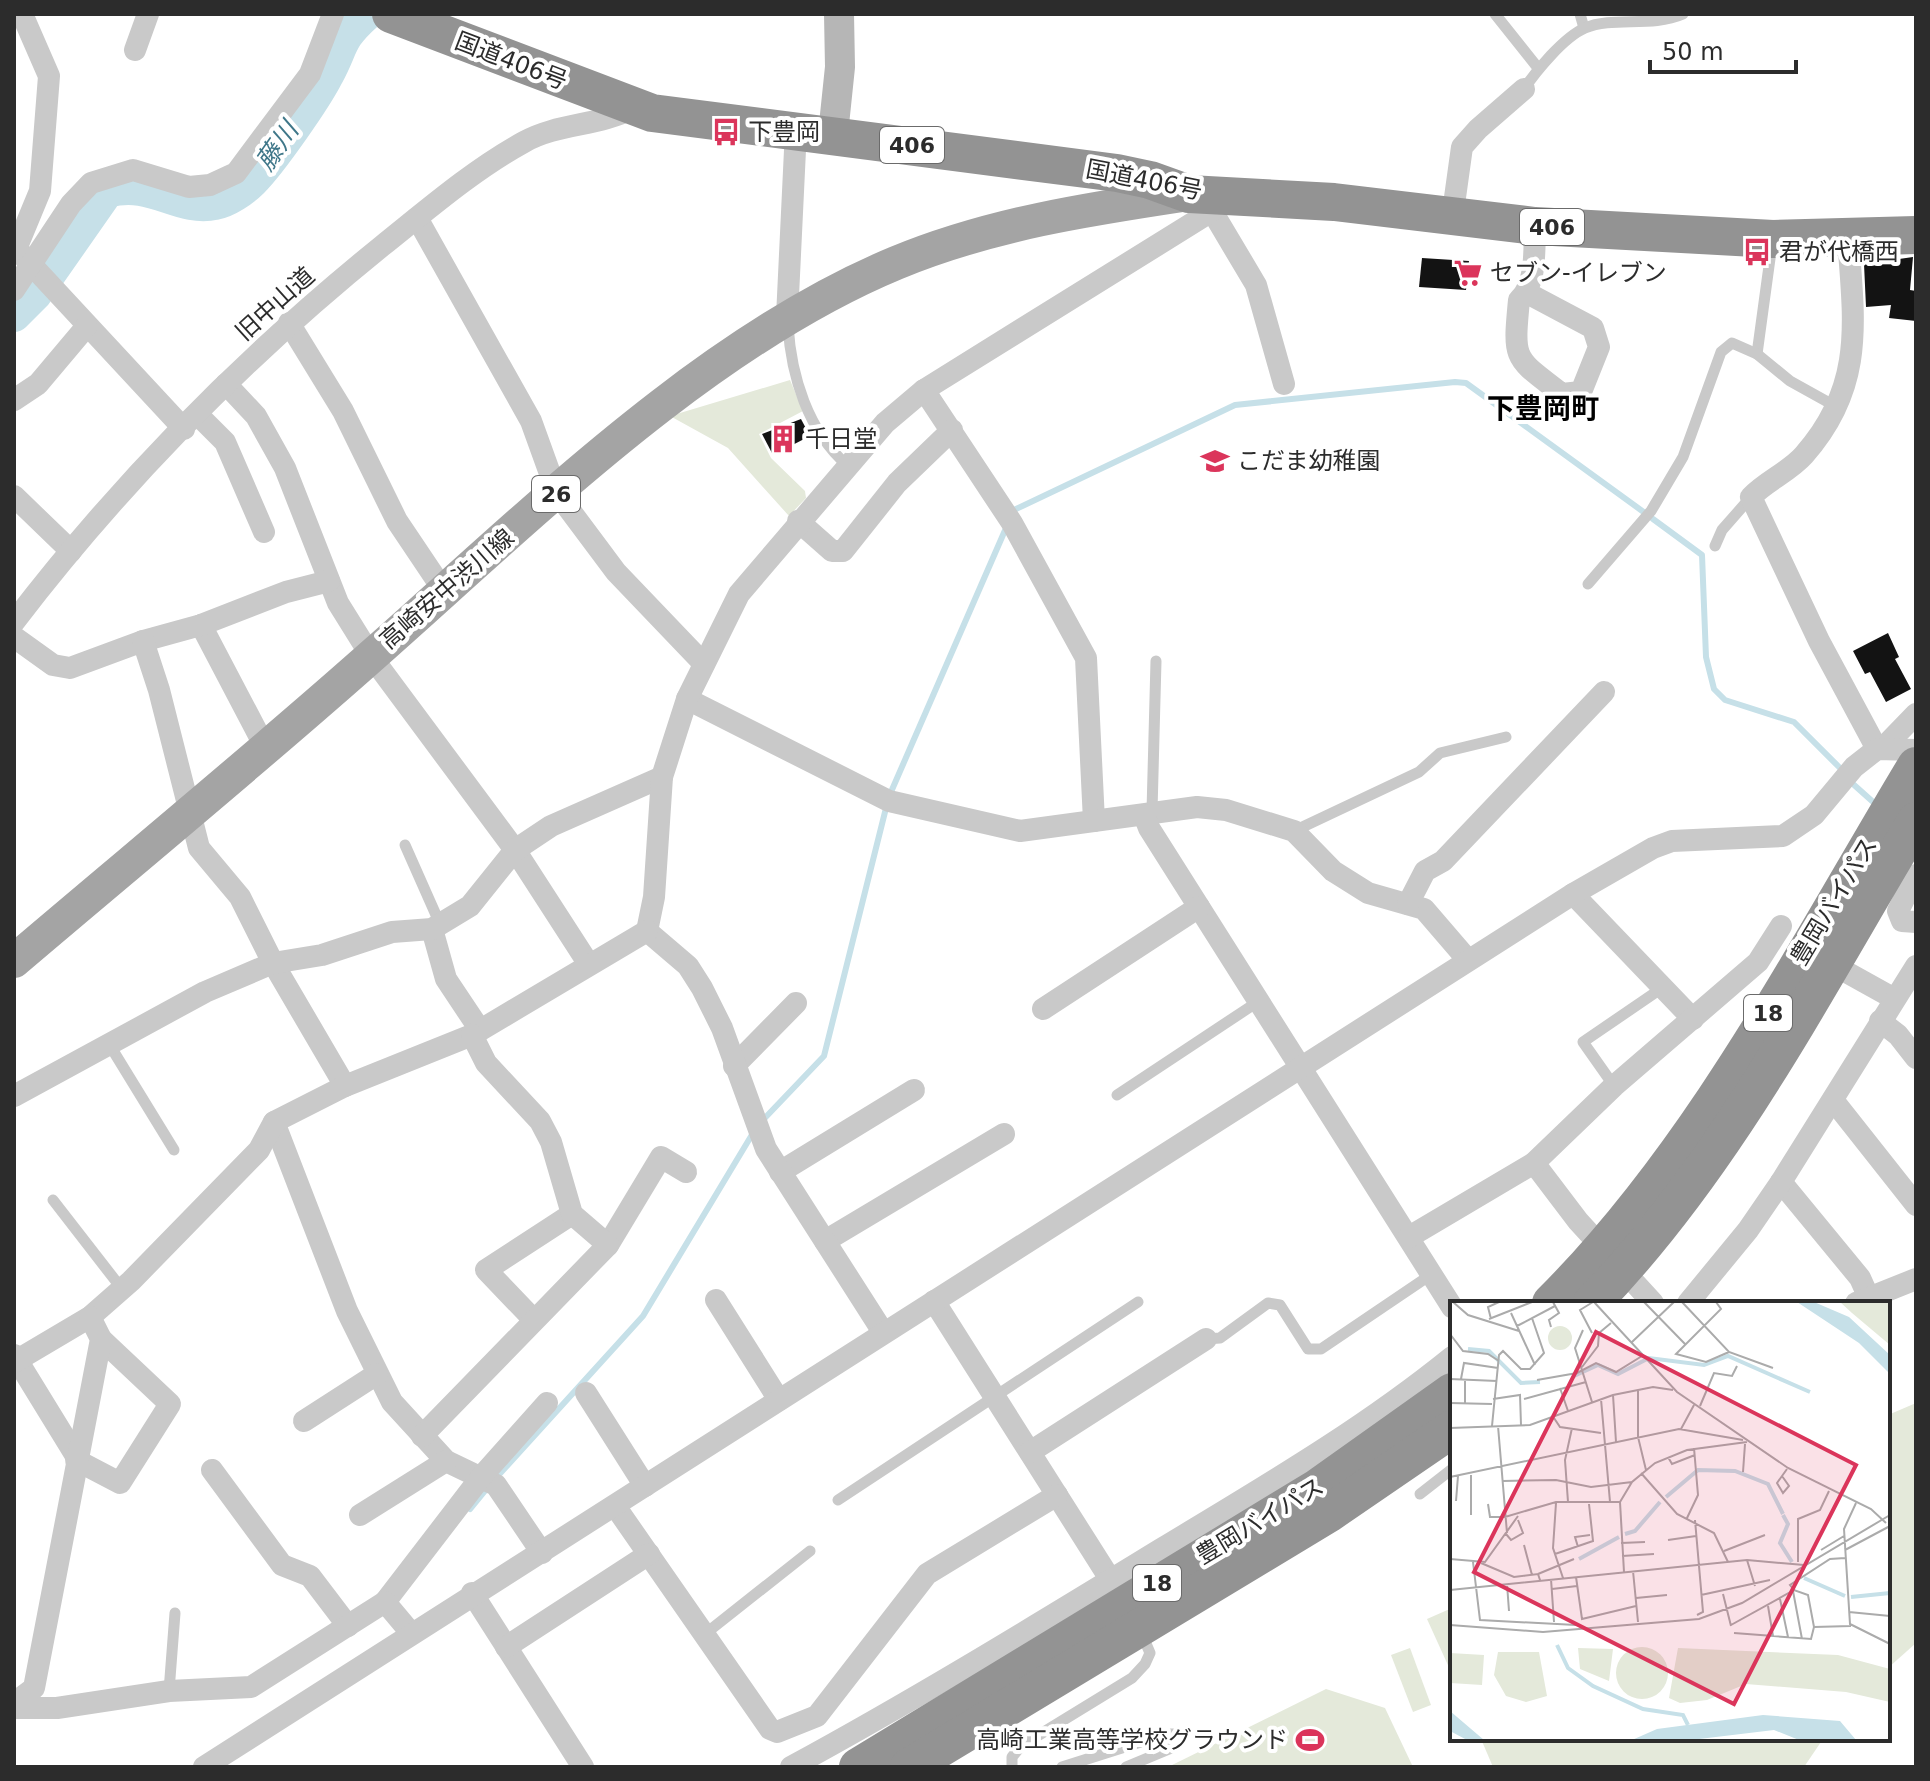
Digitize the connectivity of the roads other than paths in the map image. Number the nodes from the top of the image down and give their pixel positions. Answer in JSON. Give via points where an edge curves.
{"nodes":[{"id":1,"x":22,"y":14,"type":"edge"},
{"id":2,"x":148,"y":14,"type":"edge"},
{"id":3,"x":333,"y":14,"type":"edge"},
{"id":4,"x":391,"y":14,"type":"edge"},
{"id":5,"x":839,"y":14,"type":"edge"},
{"id":6,"x":1495,"y":14,"type":"edge"},
{"id":7,"x":1580,"y":14,"type":"edge"},
{"id":8,"x":1683,"y":14,"type":"edge"},
{"id":9,"x":1584,"y":28,"type":"junction"},
{"id":10,"x":135,"y":50,"type":"dead end"},
{"id":11,"x":1538,"y":68,"type":"junction"},
{"id":12,"x":1524,"y":89,"type":"joint"},
{"id":13,"x":633,"y":108,"type":"junction"},
{"id":14,"x":796,"y":129,"type":"junction"},
{"id":15,"x":833,"y":134,"type":"junction"},
{"id":16,"x":1205,"y":200,"type":"junction"},
{"id":17,"x":417,"y":218,"type":"junction"},
{"id":18,"x":1452,"y":219,"type":"junction"},
{"id":19,"x":1535,"y":226,"type":"junction"},
{"id":20,"x":1916,"y":235,"type":"edge"},
{"id":21,"x":1848,"y":238,"type":"junction"},
{"id":22,"x":1773,"y":239,"type":"junction"},
{"id":23,"x":25,"y":258,"type":"edge"},
{"id":24,"x":14,"y":290,"type":"edge"},
{"id":25,"x":1527,"y":293,"type":"junction"},
{"id":26,"x":787,"y":317,"type":"junction"},
{"id":27,"x":289,"y":323,"type":"junction"},
{"id":28,"x":86,"y":327,"type":"junction"},
{"id":29,"x":1757,"y":354,"type":"junction"},
{"id":30,"x":226,"y":384,"type":"junction"},
{"id":31,"x":1284,"y":384,"type":"dead end"},
{"id":32,"x":924,"y":390,"type":"junction"},
{"id":33,"x":14,"y":400,"type":"edge"},
{"id":34,"x":1835,"y":406,"type":"junction"},
{"id":35,"x":191,"y":421,"type":"junction"},
{"id":36,"x":952,"y":430,"type":"junction"},
{"id":37,"x":847,"y":465,"type":"junction"},
{"id":38,"x":557,"y":493,"type":"junction"},
{"id":39,"x":14,"y":496,"type":"edge"},
{"id":40,"x":1751,"y":497,"type":"junction"},
{"id":41,"x":798,"y":521,"type":"junction"},
{"id":42,"x":264,"y":532,"type":"dead end"},
{"id":43,"x":1715,"y":546,"type":"dead end"},
{"id":44,"x":71,"y":551,"type":"junction"},
{"id":45,"x":329,"y":581,"type":"junction"},
{"id":46,"x":1588,"y":584,"type":"dead end"},
{"id":47,"x":444,"y":591,"type":"junction"},
{"id":48,"x":14,"y":622,"type":"edge"},
{"id":49,"x":201,"y":625,"type":"junction"},
{"id":50,"x":14,"y":637,"type":"edge"},
{"id":51,"x":143,"y":641,"type":"junction"},
{"id":52,"x":371,"y":656,"type":"junction"},
{"id":53,"x":1156,"y":661,"type":"dead end"},
{"id":54,"x":704,"y":664,"type":"junction"},
{"id":55,"x":1604,"y":692,"type":"dead end"},
{"id":56,"x":687,"y":699,"type":"junction"},
{"id":57,"x":1916,"y":714,"type":"edge"},
{"id":58,"x":1506,"y":737,"type":"dead end"},
{"id":59,"x":265,"y":747,"type":"junction"},
{"id":60,"x":1880,"y":748,"type":"junction"},
{"id":61,"x":1916,"y":750,"type":"edge"},
{"id":62,"x":1916,"y":766,"type":"edge"},
{"id":63,"x":662,"y":777,"type":"junction"},
{"id":64,"x":188,"y":813,"type":"junction"},
{"id":65,"x":1148,"y":813,"type":"junction"},
{"id":66,"x":1094,"y":821,"type":"junction"},
{"id":67,"x":1916,"y":821,"type":"edge"},
{"id":68,"x":1294,"y":831,"type":"junction"},
{"id":69,"x":405,"y":845,"type":"dead end"},
{"id":70,"x":515,"y":850,"type":"junction"},
{"id":71,"x":1916,"y":875,"type":"edge"},
{"id":72,"x":1573,"y":894,"type":"junction"},
{"id":73,"x":1408,"y":904,"type":"junction"},
{"id":74,"x":1199,"y":907,"type":"junction"},
{"id":75,"x":1916,"y":922,"type":"edge"},
{"id":76,"x":1781,"y":926,"type":"dead end"},
{"id":77,"x":436,"y":927,"type":"junction"},
{"id":78,"x":647,"y":931,"type":"junction"},
{"id":79,"x":1467,"y":959,"type":"junction"},
{"id":80,"x":14,"y":961,"type":"edge"},
{"id":81,"x":273,"y":963,"type":"junction"},
{"id":82,"x":588,"y":963,"type":"junction"},
{"id":83,"x":1830,"y":963,"type":"junction"},
{"id":84,"x":1916,"y":966,"type":"edge"},
{"id":85,"x":1662,"y":988,"type":"junction"},
{"id":86,"x":1893,"y":998,"type":"junction"},
{"id":87,"x":1259,"y":1001,"type":"junction"},
{"id":88,"x":796,"y":1003,"type":"dead end"},
{"id":89,"x":1043,"y":1009,"type":"dead end"},
{"id":90,"x":1693,"y":1019,"type":"junction"},
{"id":91,"x":1880,"y":1021,"type":"junction"},
{"id":92,"x":476,"y":1033,"type":"junction"},
{"id":93,"x":109,"y":1044,"type":"junction"},
{"id":94,"x":1916,"y":1058,"type":"edge"},
{"id":95,"x":734,"y":1066,"type":"junction"},
{"id":96,"x":1300,"y":1066,"type":"junction"},
{"id":97,"x":345,"y":1086,"type":"junction"},
{"id":98,"x":1614,"y":1086,"type":"junction"},
{"id":99,"x":914,"y":1090,"type":"dead end"},
{"id":100,"x":1117,"y":1095,"type":"dead end"},
{"id":101,"x":14,"y":1096,"type":"edge"},
{"id":102,"x":1833,"y":1100,"type":"junction"},
{"id":103,"x":274,"y":1122,"type":"junction"},
{"id":104,"x":1004,"y":1134,"type":"dead end"},
{"id":105,"x":174,"y":1150,"type":"dead end"},
{"id":106,"x":1534,"y":1163,"type":"junction"},
{"id":107,"x":686,"y":1172,"type":"dead end"},
{"id":108,"x":780,"y":1172,"type":"junction"},
{"id":109,"x":1781,"y":1182,"type":"junction"},
{"id":110,"x":53,"y":1200,"type":"dead end"},
{"id":111,"x":1916,"y":1205,"type":"edge"},
{"id":112,"x":572,"y":1214,"type":"junction"},
{"id":113,"x":1409,"y":1237,"type":"junction"},
{"id":114,"x":825,"y":1241,"type":"junction"},
{"id":115,"x":608,"y":1245,"type":"junction"},
{"id":116,"x":1613,"y":1260,"type":"junction"},
{"id":117,"x":1432,"y":1274,"type":"junction"},
{"id":118,"x":1916,"y":1279,"type":"edge"},
{"id":119,"x":122,"y":1289,"type":"junction"},
{"id":120,"x":716,"y":1300,"type":"dead end"},
{"id":121,"x":1862,"y":1300,"type":"edge"},
{"id":122,"x":934,"y":1301,"type":"junction"},
{"id":123,"x":1554,"y":1301,"type":"edge"},
{"id":124,"x":1593,"y":1301,"type":"edge"},
{"id":125,"x":1651,"y":1301,"type":"edge"},
{"id":126,"x":1690,"y":1301,"type":"edge"},
{"id":127,"x":1138,"y":1302,"type":"dead end"},
{"id":128,"x":1450,"y":1304,"type":"edge"},
{"id":129,"x":90,"y":1317,"type":"junction"},
{"id":130,"x":534,"y":1320,"type":"junction"},
{"id":131,"x":883,"y":1332,"type":"junction"},
{"id":132,"x":101,"y":1339,"type":"junction"},
{"id":133,"x":1206,"y":1339,"type":"joint"},
{"id":134,"x":15,"y":1359,"type":"edge"},
{"id":135,"x":1450,"y":1359,"type":"edge"},
{"id":136,"x":377,"y":1374,"type":"junction"},
{"id":137,"x":586,"y":1393,"type":"dead end"},
{"id":138,"x":1450,"y":1393,"type":"edge"},
{"id":139,"x":996,"y":1396,"type":"junction"},
{"id":140,"x":779,"y":1400,"type":"junction"},
{"id":141,"x":547,"y":1403,"type":"dead end"},
{"id":142,"x":304,"y":1421,"type":"dead end"},
{"id":143,"x":1450,"y":1430,"type":"edge"},
{"id":144,"x":422,"y":1436,"type":"junction"},
{"id":145,"x":1030,"y":1452,"type":"junction"},
{"id":146,"x":76,"y":1458,"type":"junction"},
{"id":147,"x":446,"y":1461,"type":"junction"},
{"id":148,"x":212,"y":1470,"type":"dead end"},
{"id":149,"x":1450,"y":1471,"type":"edge"},
{"id":150,"x":488,"y":1481,"type":"junction"},
{"id":151,"x":645,"y":1486,"type":"junction"},
{"id":152,"x":1420,"y":1494,"type":"dead end"},
{"id":153,"x":1057,"y":1495,"type":"junction"},
{"id":154,"x":838,"y":1500,"type":"dead end"},
{"id":155,"x":615,"y":1506,"type":"junction"},
{"id":156,"x":360,"y":1515,"type":"dead end"},
{"id":157,"x":810,"y":1551,"type":"dead end"},
{"id":158,"x":542,"y":1553,"type":"junction"},
{"id":159,"x":649,"y":1554,"type":"junction"},
{"id":160,"x":472,"y":1593,"type":"junction"},
{"id":161,"x":385,"y":1602,"type":"junction"},
{"id":162,"x":1125,"y":1604,"type":"junction"},
{"id":163,"x":175,"y":1613,"type":"dead end"},
{"id":164,"x":348,"y":1626,"type":"junction"},
{"id":165,"x":411,"y":1633,"type":"junction"},
{"id":166,"x":705,"y":1634,"type":"junction"},
{"id":167,"x":506,"y":1647,"type":"junction"},
{"id":168,"x":169,"y":1691,"type":"junction"},
{"id":169,"x":14,"y":1706,"type":"edge"},
{"id":170,"x":232,"y":1760,"type":"edge"},
{"id":171,"x":204,"y":1767,"type":"edge"},
{"id":172,"x":583,"y":1767,"type":"edge"},
{"id":173,"x":791,"y":1767,"type":"edge"},
{"id":174,"x":858,"y":1767,"type":"edge"},
{"id":175,"x":909,"y":1767,"type":"edge"},
{"id":176,"x":1012,"y":1767,"type":"edge"},
{"id":177,"x":1062,"y":1767,"type":"edge"},
{"id":178,"x":1126,"y":1767,"type":"edge"}],
"edges":[{"from":1,"to":23,"type":"street","via":[[49,76],[40,191]]},
{"from":2,"to":10,"type":"street"},
{"from":3,"to":23,"type":"street","via":[[310,74],[236,173],[210,185],[189,187],[133,170],[91,183]]},
{"from":4,"to":13,"type":"highway","name":"国道406号","number":"406"},
{"from":5,"to":15,"type":"street"},
{"from":6,"to":11,"type":"lane"},
{"from":7,"to":9,"type":"lane"},
{"from":8,"to":9,"type":"lane","via":[[1661,22]]},
{"from":9,"to":11,"type":"lane"},
{"from":11,"to":12,"type":"lane"},
{"from":12,"to":18,"type":"street","via":[[1462,147]]},
{"from":13,"to":14,"type":"highway","name":"国道406号","number":"406"},
{"from":13,"to":17,"type":"street","name":"旧中山道","via":[[526,140]]},
{"from":14,"to":15,"type":"highway","name":"国道406号","number":"406"},
{"from":14,"to":26,"type":"street"},
{"from":15,"to":16,"type":"highway","name":"国道406号","number":"406","via":[[1117,173]]},
{"from":16,"to":18,"type":"highway","name":"国道406号","number":"406","via":[[1334,202]]},
{"from":16,"to":26,"type":"main road","name":"高崎安中渋川線","number":"26","via":[[1062,215],[963,239],[895,264]]},
{"from":16,"to":31,"type":"street","via":[[1256,285]]},
{"from":16,"to":32,"type":"street"},
{"from":17,"to":27,"type":"street","name":"旧中山道"},
{"from":17,"to":38,"type":"street","via":[[531,421]]},
{"from":18,"to":19,"type":"highway","name":"国道406号","number":"406"},
{"from":19,"to":22,"type":"highway","name":"国道406号","number":"406"},
{"from":19,"to":25,"type":"street"},
{"from":20,"to":21,"type":"highway","name":"国道406号","number":"406"},
{"from":21,"to":22,"type":"highway","name":"国道406号","number":"406"},
{"from":21,"to":34,"type":"street","via":[[1855,337],[1848,377]]},
{"from":22,"to":29,"type":"lane"},
{"from":23,"to":24,"type":"street"},
{"from":23,"to":28,"type":"street"},
{"from":25,"to":25,"type":"street","via":[[1519,300],[1517,355],[1562,394],[1581,392],[1599,347],[1593,328]]},
{"from":26,"to":37,"type":"lane","via":[[800,393],[821,435]]},
{"from":26,"to":38,"type":"main road","name":"高崎安中渋川線","number":"26","via":[[671,400]]},
{"from":27,"to":30,"type":"street","name":"旧中山道"},
{"from":27,"to":47,"type":"street","via":[[343,411],[397,521]]},
{"from":28,"to":33,"type":"street","via":[[38,384]]},
{"from":28,"to":35,"type":"street"},
{"from":29,"to":34,"type":"lane","via":[[1790,381]]},
{"from":29,"to":46,"type":"lane","via":[[1732,343],[1721,352],[1683,457],[1651,511]]},
{"from":30,"to":35,"type":"street","name":"旧中山道"},
{"from":30,"to":45,"type":"street","via":[[256,416],[285,468]]},
{"from":32,"to":36,"type":"street"},
{"from":32,"to":37,"type":"street"},
{"from":34,"to":40,"type":"street","via":[[1806,453]]},
{"from":35,"to":42,"type":"street","via":[[225,442]]},
{"from":35,"to":44,"type":"street","name":"旧中山道"},
{"from":36,"to":41,"type":"street","via":[[897,483],[843,551],[832,551]]},
{"from":36,"to":66,"type":"street","via":[[1012,523],[1086,658]]},
{"from":37,"to":41,"type":"street"},
{"from":38,"to":47,"type":"main road","name":"高崎安中渋川線","number":"26"},
{"from":38,"to":54,"type":"street","via":[[616,572]]},
{"from":39,"to":44,"type":"street"},
{"from":40,"to":43,"type":"lane"},
{"from":40,"to":60,"type":"street","via":[[1819,641]]},
{"from":41,"to":54,"type":"street","via":[[739,594]]},
{"from":44,"to":48,"type":"street","name":"旧中山道"},
{"from":45,"to":49,"type":"street"},
{"from":45,"to":52,"type":"street"},
{"from":47,"to":52,"type":"main road","name":"高崎安中渋川線","number":"26"},
{"from":49,"to":51,"type":"street"},
{"from":49,"to":59,"type":"street"},
{"from":50,"to":51,"type":"street","via":[[53,665],[70,668]]},
{"from":51,"to":64,"type":"street"},
{"from":52,"to":59,"type":"main road","name":"高崎安中渋川線","number":"26"},
{"from":52,"to":70,"type":"street"},
{"from":53,"to":65,"type":"lane"},
{"from":54,"to":56,"type":"street"},
{"from":55,"to":73,"type":"street","via":[[1443,861],[1425,871]]},
{"from":56,"to":63,"type":"street"},
{"from":56,"to":66,"type":"street","via":[[889,801],[1020,831]]},
{"from":57,"to":60,"type":"street"},
{"from":58,"to":68,"type":"lane","via":[[1440,753],[1419,772]]},
{"from":59,"to":64,"type":"main road","name":"高崎安中渋川線","number":"26"},
{"from":60,"to":61,"type":"street"},
{"from":60,"to":72,"type":"street","via":[[1854,767],[1814,815],[1783,836],[1672,841]]},
{"from":62,"to":116,"type":"highway","name":"豊岡バイパス","number":"18"},
{"from":63,"to":70,"type":"street","via":[[551,826]]},
{"from":63,"to":78,"type":"street"},
{"from":64,"to":80,"type":"main road","name":"高崎安中渋川線","number":"26"},
{"from":64,"to":81,"type":"street","via":[[199,848],[240,897]]},
{"from":65,"to":66,"type":"street"},
{"from":65,"to":68,"type":"street","via":[[1212,808]]},
{"from":65,"to":74,"type":"street"},
{"from":67,"to":83,"type":"highway","name":"豊岡バイパス","number":"18"},
{"from":68,"to":73,"type":"street","via":[[1333,871],[1368,893]]},
{"from":69,"to":77,"type":"lane"},
{"from":70,"to":77,"type":"street","via":[[470,906]]},
{"from":70,"to":82,"type":"street"},
{"from":71,"to":75,"type":"street","via":[[1898,911],[1902,921]]},
{"from":72,"to":79,"type":"street"},
{"from":72,"to":85,"type":"street"},
{"from":73,"to":79,"type":"street","via":[[1424,909]]},
{"from":74,"to":87,"type":"street"},
{"from":74,"to":89,"type":"street"},
{"from":76,"to":90,"type":"street","via":[[1758,962]]},
{"from":77,"to":81,"type":"street","via":[[392,932],[322,955]]},
{"from":77,"to":92,"type":"street","via":[[446,979]]},
{"from":78,"to":82,"type":"street"},
{"from":78,"to":95,"type":"street","via":[[688,966],[714,1009]]},
{"from":79,"to":96,"type":"street"},
{"from":81,"to":93,"type":"street","via":[[205,992]]},
{"from":81,"to":97,"type":"street"},
{"from":82,"to":92,"type":"street"},
{"from":83,"to":86,"type":"street"},
{"from":83,"to":116,"type":"highway","name":"豊岡バイパス","number":"18","via":[[1694,1180]]},
{"from":84,"to":86,"type":"street"},
{"from":85,"to":90,"type":"street"},
{"from":85,"to":98,"type":"lane","via":[[1583,1042]]},
{"from":86,"to":91,"type":"street"},
{"from":87,"to":96,"type":"street"},
{"from":87,"to":100,"type":"lane"},
{"from":88,"to":95,"type":"street"},
{"from":90,"to":98,"type":"street"},
{"from":91,"to":94,"type":"street"},
{"from":91,"to":102,"type":"street"},
{"from":92,"to":97,"type":"street"},
{"from":92,"to":112,"type":"street","via":[[486,1063],[540,1121]]},
{"from":93,"to":101,"type":"street"},
{"from":93,"to":105,"type":"lane"},
{"from":95,"to":108,"type":"street"},
{"from":96,"to":113,"type":"street"},
{"from":96,"to":122,"type":"street"},
{"from":97,"to":103,"type":"street"},
{"from":98,"to":106,"type":"street"},
{"from":99,"to":108,"type":"street"},
{"from":102,"to":109,"type":"street"},
{"from":102,"to":111,"type":"street"},
{"from":103,"to":119,"type":"street","via":[[259,1150]]},
{"from":103,"to":136,"type":"street"},
{"from":104,"to":114,"type":"street"},
{"from":106,"to":113,"type":"street"},
{"from":106,"to":116,"type":"street"},
{"from":107,"to":115,"type":"street","via":[[661,1157]]},
{"from":108,"to":114,"type":"street"},
{"from":109,"to":121,"type":"street","via":[[1860,1278]]},
{"from":109,"to":126,"type":"street"},
{"from":110,"to":119,"type":"lane"},
{"from":112,"to":115,"type":"street"},
{"from":112,"to":130,"type":"street","via":[[486,1270]]},
{"from":113,"to":117,"type":"street"},
{"from":114,"to":131,"type":"street"},
{"from":115,"to":130,"type":"street"},
{"from":116,"to":123,"type":"highway","name":"豊岡バイパス","number":"18"},
{"from":116,"to":124,"type":"highway","name":"豊岡バイパス","number":"18"},
{"from":116,"to":125,"type":"street"},
{"from":117,"to":128,"type":"street"},
{"from":117,"to":133,"type":"lane","via":[[1321,1349],[1308,1349],[1280,1305],[1268,1303],[1220,1338]]},
{"from":118,"to":121,"type":"street"},
{"from":119,"to":129,"type":"street"},
{"from":120,"to":140,"type":"street"},
{"from":122,"to":131,"type":"street"},
{"from":122,"to":139,"type":"street"},
{"from":127,"to":139,"type":"lane"},
{"from":129,"to":132,"type":"street"},
{"from":129,"to":134,"type":"street"},
{"from":130,"to":144,"type":"street"},
{"from":131,"to":140,"type":"street"},
{"from":132,"to":146,"type":"street"},
{"from":132,"to":146,"type":"street","via":[[170,1404],[120,1483]]},
{"from":133,"to":145,"type":"street"},
{"from":134,"to":146,"type":"street"},
{"from":135,"to":162,"type":"street"},
{"from":136,"to":142,"type":"street"},
{"from":136,"to":144,"type":"street","via":[[392,1402]]},
{"from":137,"to":151,"type":"street"},
{"from":138,"to":162,"type":"highway","name":"豊岡バイパス","number":"18","via":[[1344,1470]]},
{"from":139,"to":145,"type":"street"},
{"from":139,"to":154,"type":"lane"},
{"from":140,"to":151,"type":"street"},
{"from":141,"to":150,"type":"street"},
{"from":143,"to":162,"type":"highway","name":"豊岡バイパス","number":"18","via":[[1328,1514]]},
{"from":144,"to":147,"type":"street"},
{"from":145,"to":153,"type":"street"},
{"from":146,"to":169,"type":"street","via":[[34,1688]]},
{"from":147,"to":150,"type":"street"},
{"from":147,"to":156,"type":"street"},
{"from":148,"to":164,"type":"street","via":[[282,1565],[310,1576]]},
{"from":149,"to":152,"type":"lane"},
{"from":150,"to":158,"type":"street"},
{"from":150,"to":161,"type":"street"},
{"from":151,"to":155,"type":"street"},
{"from":153,"to":162,"type":"street"},
{"from":153,"to":166,"type":"street","via":[[927,1574],[817,1716],[780,1731],[770,1729]]},
{"from":155,"to":158,"type":"street"},
{"from":155,"to":159,"type":"street"},
{"from":157,"to":166,"type":"lane"},
{"from":158,"to":160,"type":"street"},
{"from":159,"to":166,"type":"street"},
{"from":159,"to":167,"type":"street"},
{"from":160,"to":165,"type":"street"},
{"from":160,"to":167,"type":"street"},
{"from":161,"to":164,"type":"street"},
{"from":161,"to":165,"type":"street"},
{"from":162,"to":173,"type":"street","via":[[915,1700]]},
{"from":162,"to":174,"type":"highway","name":"豊岡バイパス","number":"18"},
{"from":162,"to":175,"type":"highway","name":"豊岡バイパス","number":"18"},
{"from":162,"to":176,"type":"lane","via":[[1150,1653],[1145,1664],[1132,1678],[1021,1746]]},
{"from":163,"to":168,"type":"lane"},
{"from":164,"to":168,"type":"street","via":[[251,1687]]},
{"from":165,"to":170,"type":"street"},
{"from":167,"to":172,"type":"street"},
{"from":168,"to":169,"type":"street","via":[[57,1708]]},
{"from":170,"to":171,"type":"street"},
{"from":177,"to":178,"type":"lane","via":[[1166,1734],[1182,1738],[1174,1747]]}]}
